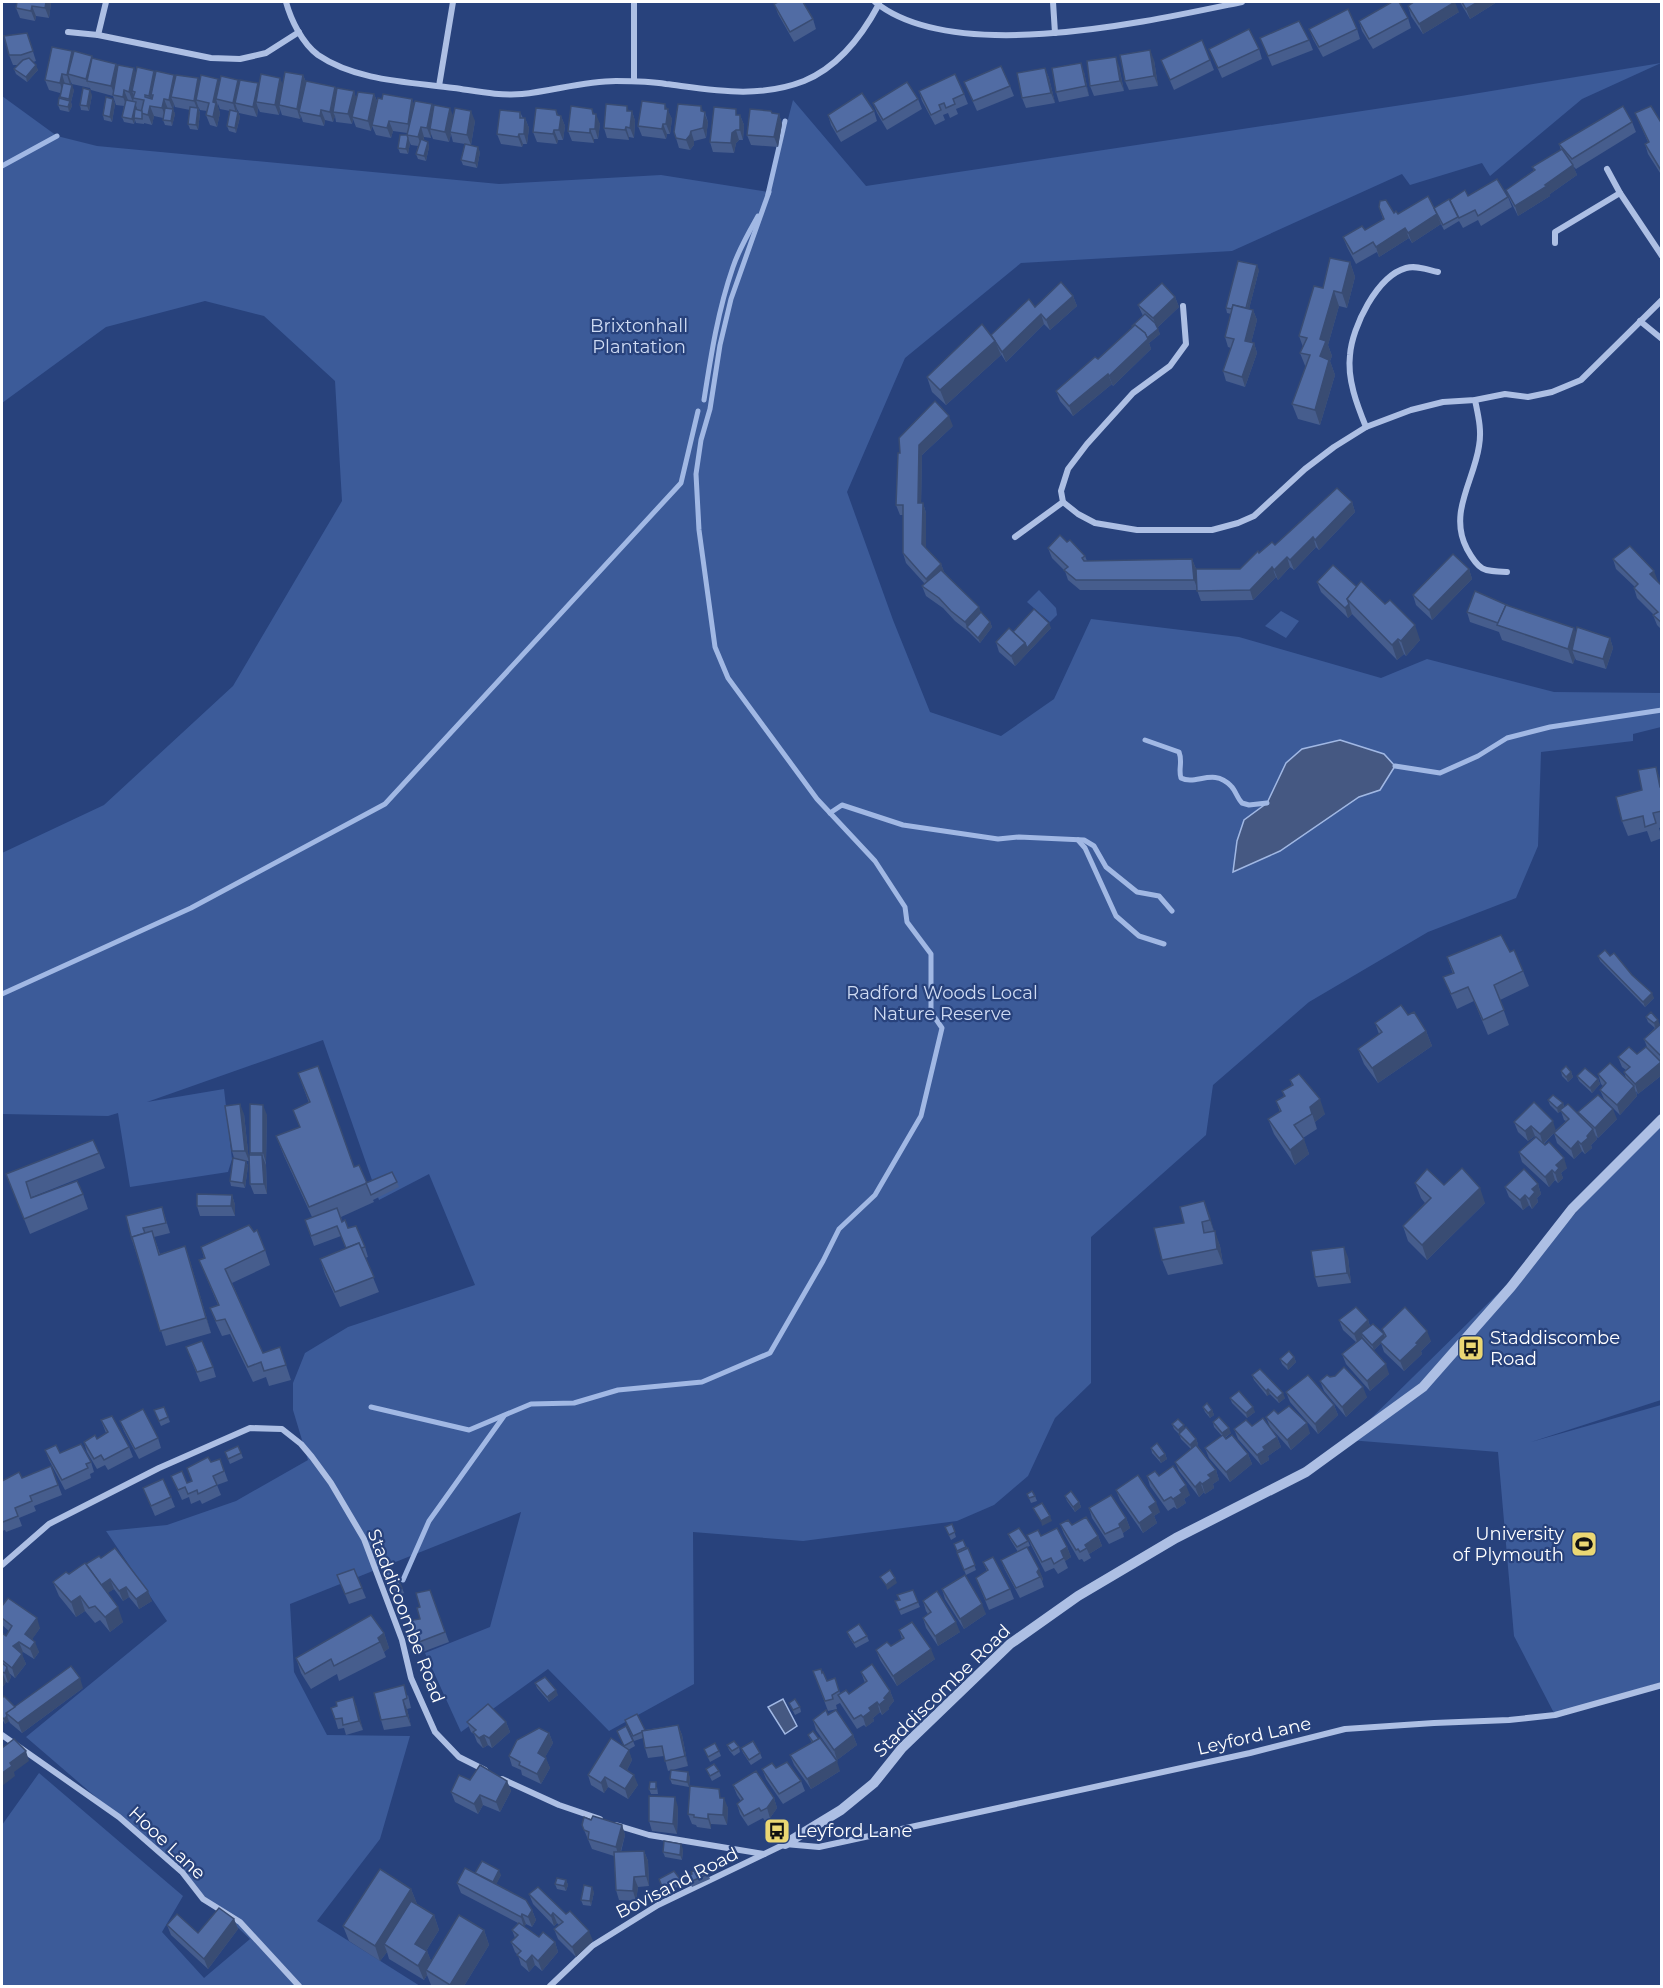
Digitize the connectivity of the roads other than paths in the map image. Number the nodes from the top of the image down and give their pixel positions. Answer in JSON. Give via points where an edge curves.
{"nodes":[{"id":1,"x":106,"y":2,"type":"edge"},
{"id":2,"x":286,"y":2,"type":"edge"},
{"id":3,"x":453,"y":2,"type":"edge"},
{"id":4,"x":634,"y":2,"type":"edge"},
{"id":5,"x":1053,"y":2,"type":"edge"},
{"id":6,"x":1242,"y":2,"type":"edge"},
{"id":7,"x":877,"y":3,"type":"edge"},
{"id":8,"x":68,"y":32,"type":"dead end"},
{"id":9,"x":299,"y":32,"type":"junction"},
{"id":10,"x":1055,"y":33,"type":"junction"},
{"id":11,"x":98,"y":35,"type":"junction"},
{"id":12,"x":634,"y":81,"type":"junction"},
{"id":13,"x":439,"y":86,"type":"junction"},
{"id":14,"x":1607,"y":169,"type":"dead end"},
{"id":15,"x":1620,"y":193,"type":"junction"},
{"id":16,"x":1555,"y":243,"type":"dead end"},
{"id":17,"x":1662,"y":256,"type":"edge"},
{"id":18,"x":1438,"y":272,"type":"dead end"},
{"id":19,"x":1662,"y":300,"type":"edge"},
{"id":20,"x":1183,"y":306,"type":"dead end"},
{"id":21,"x":1640,"y":321,"type":"junction"},
{"id":22,"x":1662,"y":339,"type":"edge"},
{"id":23,"x":1475,"y":400,"type":"junction"},
{"id":24,"x":1366,"y":427,"type":"junction"},
{"id":25,"x":1063,"y":502,"type":"junction"},
{"id":26,"x":1016,"y":537,"type":"dead end"},
{"id":27,"x":1507,"y":573,"type":"dead end"},
{"id":28,"x":1662,"y":1119,"type":"edge"},
{"id":29,"x":2,"y":1565,"type":"edge"},
{"id":30,"x":1662,"y":1685,"type":"edge"},
{"id":31,"x":2,"y":1735,"type":"edge"},
{"id":32,"x":785,"y":1844,"type":"junction"},
{"id":33,"x":765,"y":1855,"type":"junction"},
{"id":34,"x":299,"y":1986,"type":"edge"},
{"id":35,"x":550,"y":1986,"type":"edge"}],
"edges":[{"from":1,"to":11,"type":"street"},
{"from":2,"to":9,"type":"street"},
{"from":3,"to":13,"type":"street"},
{"from":4,"to":12,"type":"street"},
{"from":5,"to":10,"type":"street"},
{"from":6,"to":10,"type":"street"},
{"from":7,"to":10,"type":"street","via":[[899,17],[934,29],[1020,35]]},
{"from":7,"to":12,"type":"street","via":[[856,40],[836,61],[806,80],[771,91],[735,93]]},
{"from":8,"to":11,"type":"street"},
{"from":9,"to":11,"type":"street","via":[[266,53],[240,59]]},
{"from":9,"to":13,"type":"street","via":[[317,54],[341,67]]},
{"from":12,"to":13,"type":"street","via":[[602,81],[520,94]]},
{"from":14,"to":15,"type":"street"},
{"from":15,"to":16,"type":"street","via":[[1555,232]]},
{"from":15,"to":17,"type":"street"},
{"from":18,"to":24,"type":"street","via":[[1406,268],[1386,280],[1371,298],[1355,332],[1349,356],[1351,376]]},
{"from":19,"to":21,"type":"street"},
{"from":20,"to":25,"type":"street","via":[[1186,344],[1170,366],[1133,393],[1087,444],[1068,469],[1061,491]]},
{"from":21,"to":22,"type":"street"},
{"from":21,"to":23,"type":"street","via":[[1581,380],[1528,397],[1505,394]]},
{"from":23,"to":24,"type":"street","via":[[1443,402]]},
{"from":23,"to":27,"type":"street","via":[[1479,447],[1459,522],[1464,544],[1475,564],[1485,571]]},
{"from":24,"to":25,"type":"street","via":[[1305,469],[1254,516],[1212,530],[1137,530],[1095,523]]},
{"from":25,"to":26,"type":"street"},
{"from":28,"to":32,"type":"street","name":"Staddiscombe Road","via":[[1572,1209],[1511,1287],[1423,1387],[1306,1472],[1176,1538],[1078,1596],[1020,1637],[902,1748],[874,1783],[841,1810]]},
{"from":29,"to":33,"type":"street","name":"Staddicoombe Road","via":[[49,1524],[150,1473],[250,1428],[282,1429],[312,1457],[364,1539],[402,1640],[411,1678],[435,1732],[459,1757],[559,1805],[630,1830]]},
{"from":30,"to":32,"type":"street","name":"Leyford Lane","via":[[1556,1716],[1345,1729],[831,1845]]},
{"from":31,"to":34,"type":"street","name":"Hooe Lane","via":[[119,1817],[182,1872],[203,1899],[240,1922]]},
{"from":32,"to":33,"type":"street","name":"Staddiscombe Road"},
{"from":33,"to":35,"type":"street","name":"Bovisand Road","via":[[649,1911],[592,1946]]}]}
